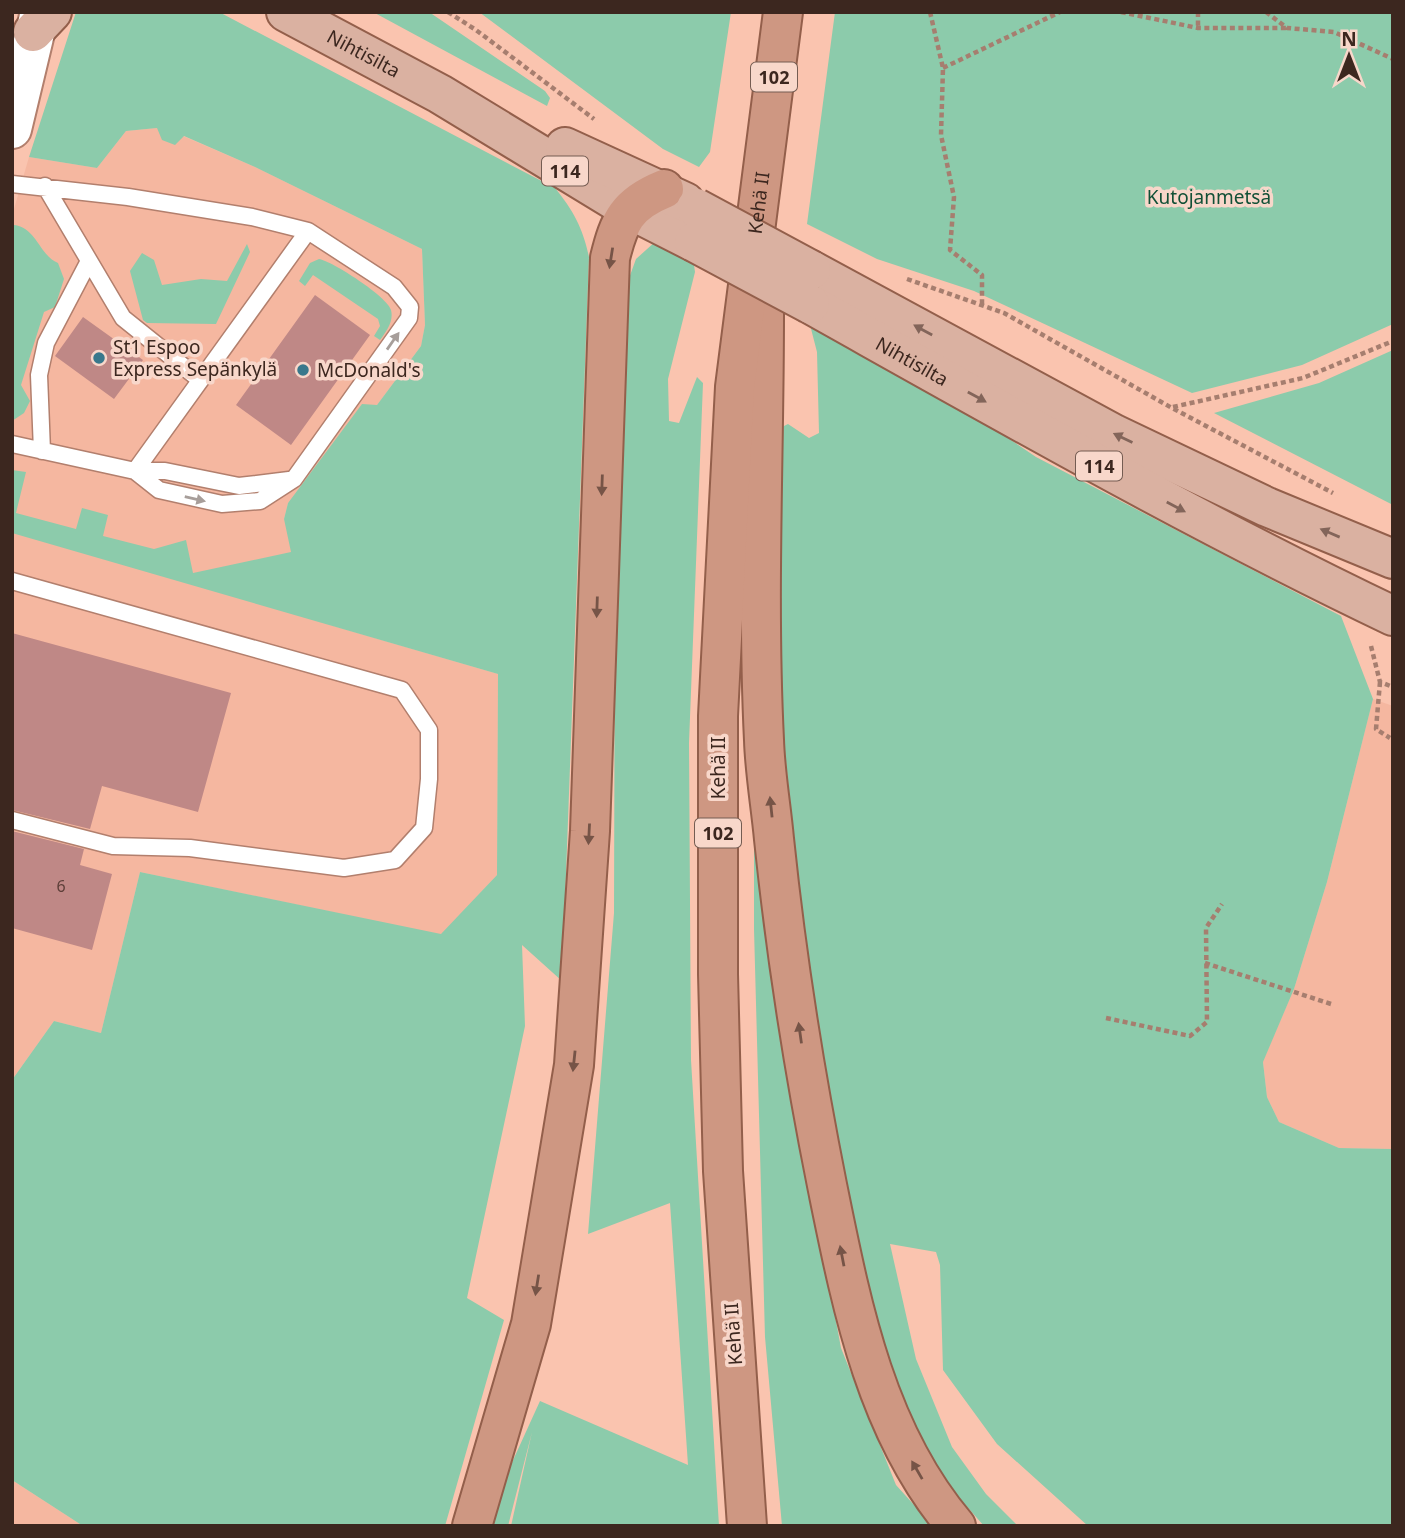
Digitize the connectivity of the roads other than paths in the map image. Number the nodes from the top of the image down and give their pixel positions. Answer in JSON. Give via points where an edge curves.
{"nodes":[{"id":1,"x":286,"y":12,"type":"edge"},
{"id":2,"x":783,"y":12,"type":"edge"},
{"id":3,"x":39,"y":17,"type":"edge"},
{"id":4,"x":440,"y":94,"type":"junction"},
{"id":5,"x":12,"y":129,"type":"edge"},
{"id":6,"x":765,"y":142,"type":"junction"},
{"id":7,"x":12,"y":184,"type":"edge"},
{"id":8,"x":45,"y":186,"type":"junction"},
{"id":9,"x":629,"y":209,"type":"junction"},
{"id":10,"x":685,"y":213,"type":"junction"},
{"id":11,"x":309,"y":231,"type":"junction"},
{"id":12,"x":89,"y":261,"type":"junction"},
{"id":13,"x":811,"y":287,"type":"junction"},
{"id":14,"x":199,"y":379,"type":"junction"},
{"id":15,"x":12,"y":444,"type":"edge"},
{"id":16,"x":42,"y":451,"type":"junction"},
{"id":17,"x":135,"y":471,"type":"junction"},
{"id":18,"x":1393,"y":559,"type":"edge"},
{"id":19,"x":12,"y":581,"type":"edge"},
{"id":20,"x":1393,"y":616,"type":"edge"},
{"id":21,"x":12,"y":820,"type":"edge"},
{"id":22,"x":472,"y":1526,"type":"edge"},
{"id":23,"x":747,"y":1526,"type":"edge"},
{"id":24,"x":956,"y":1526,"type":"edge"}],
"edges":[{"from":1,"to":4,"type":"main road","name":"Nihtisilta","number":"114"},
{"from":2,"to":6,"type":"highway","name":"Kehä II","number":"102"},
{"from":3,"to":5,"type":"street"},
{"from":4,"to":9,"type":"main road","name":"Nihtisilta","number":"114"},
{"from":4,"to":10,"type":"main road","name":"Nihtisilta","number":"114"},
{"from":6,"to":23,"type":"highway","name":"Kehä II","number":"102","via":[[735,387],[718,716],[723,1171]]},
{"from":24,"to":6,"type":"highway","one_way":true,"via":[[934,1501],[903,1446],[851,1303],[808,1089],[781,903],[764,741]]},
{"from":7,"to":8,"type":"lane"},
{"from":8,"to":11,"type":"lane","via":[[252,217]]},
{"from":8,"to":12,"type":"lane"},
{"from":9,"to":10,"type":"main road","name":"Nihtisilta","number":"114"},
{"from":9,"to":10,"type":"highway","via":[[644,198]]},
{"from":9,"to":22,"type":"highway","one_way":true,"via":[[610,258],[590,831],[574,1065],[531,1324]]},
{"from":10,"to":13,"type":"main road","name":"Nihtisilta","number":"114","bridge":true},
{"from":11,"to":14,"type":"lane"},
{"from":17,"to":11,"type":"lane","one_way":true,"via":[[159,491],[222,505],[260,501],[294,479],[409,318],[410,307],[394,287]]},
{"from":12,"to":14,"type":"lane","via":[[123,318]]},
{"from":12,"to":16,"type":"lane","via":[[46,343],[39,375]]},
{"from":18,"to":13,"type":"main road","name":"Nihtisilta","number":"114","one_way":true,"via":[[1266,507]]},
{"from":13,"to":20,"type":"main road","name":"Nihtisilta","number":"114","one_way":true,"via":[[1104,468]]},
{"from":14,"to":17,"type":"lane"},
{"from":15,"to":16,"type":"lane"},
{"from":16,"to":17,"type":"lane"},
{"from":19,"to":21,"type":"lane","via":[[402,691],[429,730],[429,779],[424,828],[396,860],[344,868],[190,848],[113,846]]}]}
